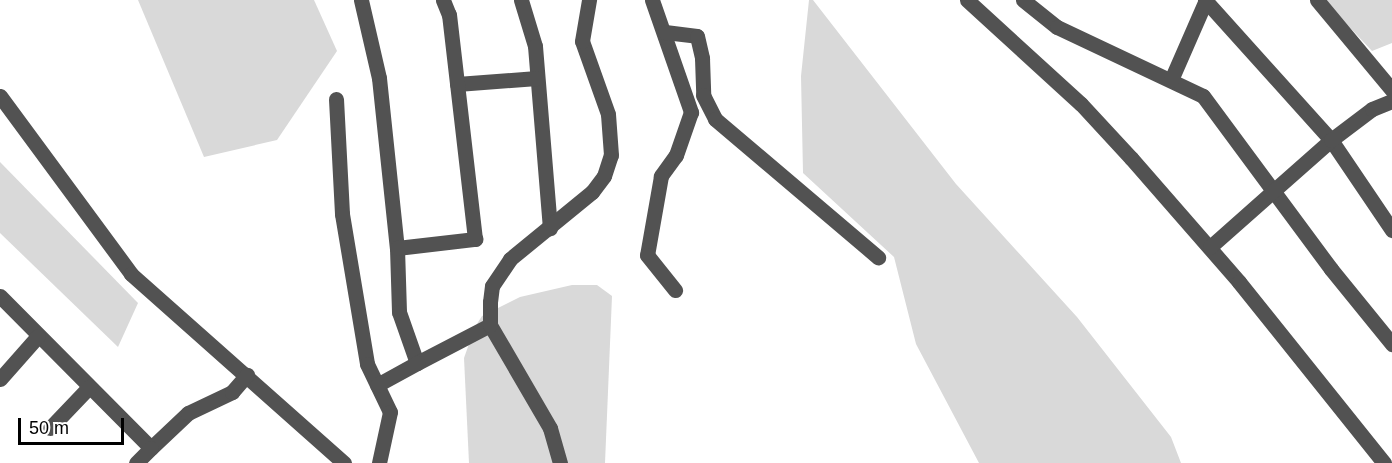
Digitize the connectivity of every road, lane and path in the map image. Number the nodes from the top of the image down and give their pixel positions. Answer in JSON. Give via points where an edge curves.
{"nodes":[{"id":1,"x":361,"y":0,"type":"edge"},
{"id":2,"x":443,"y":0,"type":"edge"},
{"id":3,"x":521,"y":0,"type":"edge"},
{"id":4,"x":589,"y":0,"type":"edge"},
{"id":5,"x":652,"y":0,"type":"edge"},
{"id":6,"x":967,"y":0,"type":"edge"},
{"id":7,"x":1023,"y":0,"type":"edge"},
{"id":8,"x":1206,"y":0,"type":"edge"},
{"id":9,"x":1317,"y":0,"type":"edge"},
{"id":10,"x":983,"y":5,"type":"edge"},
{"id":11,"x":664,"y":32,"type":"junction"},
{"id":12,"x":537,"y":78,"type":"junction"},
{"id":13,"x":1171,"y":80,"type":"junction"},
{"id":14,"x":457,"y":84,"type":"junction"},
{"id":15,"x":1392,"y":90,"type":"edge"},
{"id":16,"x":0,"y":96,"type":"edge"},
{"id":17,"x":336,"y":99,"type":"dead end"},
{"id":18,"x":1392,"y":101,"type":"edge"},
{"id":19,"x":1330,"y":140,"type":"junction"},
{"id":20,"x":1274,"y":190,"type":"junction"},
{"id":21,"x":550,"y":228,"type":"junction"},
{"id":22,"x":1392,"y":230,"type":"edge"},
{"id":23,"x":1210,"y":247,"type":"junction"},
{"id":24,"x":397,"y":248,"type":"junction"},
{"id":25,"x":878,"y":257,"type":"dead end"},
{"id":26,"x":675,"y":290,"type":"dead end"},
{"id":27,"x":0,"y":296,"type":"edge"},
{"id":28,"x":490,"y":325,"type":"junction"},
{"id":29,"x":38,"y":336,"type":"junction"},
{"id":30,"x":1392,"y":344,"type":"edge"},
{"id":31,"x":417,"y":363,"type":"junction"},
{"id":32,"x":247,"y":375,"type":"junction"},
{"id":33,"x":0,"y":378,"type":"edge"},
{"id":34,"x":377,"y":385,"type":"junction"},
{"id":35,"x":89,"y":387,"type":"junction"},
{"id":36,"x":50,"y":429,"type":"dead end"},
{"id":37,"x":151,"y":448,"type":"junction"},
{"id":38,"x":136,"y":463,"type":"edge"},
{"id":39,"x":344,"y":463,"type":"edge"},
{"id":40,"x":379,"y":463,"type":"edge"},
{"id":41,"x":560,"y":463,"type":"edge"},
{"id":42,"x":1384,"y":463,"type":"edge"}],
"edges":[{"from":1,"to":24,"type":"street","via":[[379,78]]},
{"from":2,"to":14,"type":"street","via":[[449,15]]},
{"from":3,"to":12,"type":"street","via":[[535,46]]},
{"from":4,"to":21,"type":"street","via":[[582,41],[608,114],[612,155],[592,192]]},
{"from":5,"to":11,"type":"street"},
{"from":6,"to":10,"type":"street"},
{"from":7,"to":13,"type":"street","via":[[1057,27]]},
{"from":8,"to":13,"type":"street"},
{"from":8,"to":19,"type":"street"},
{"from":9,"to":15,"type":"street"},
{"from":10,"to":23,"type":"street","via":[[1081,104]]},
{"from":11,"to":25,"type":"street","via":[[697,36],[702,95],[715,119]]},
{"from":11,"to":26,"type":"street","via":[[691,112],[676,155],[661,176],[647,255]]},
{"from":12,"to":14,"type":"street"},
{"from":12,"to":21,"type":"street"},
{"from":13,"to":20,"type":"street","via":[[1203,96]]},
{"from":14,"to":24,"type":"street","via":[[475,239]]},
{"from":16,"to":32,"type":"street","via":[[131,274]]},
{"from":17,"to":34,"type":"street","via":[[342,214],[367,364]]},
{"from":18,"to":19,"type":"street","via":[[1372,109]]},
{"from":19,"to":20,"type":"street"},
{"from":19,"to":22,"type":"street"},
{"from":20,"to":23,"type":"street"},
{"from":20,"to":30,"type":"street"},
{"from":21,"to":28,"type":"street","via":[[510,259],[498,274],[492,286]]},
{"from":23,"to":42,"type":"street"},
{"from":24,"to":31,"type":"street","via":[[399,312]]},
{"from":27,"to":29,"type":"street"},
{"from":28,"to":31,"type":"street"},
{"from":28,"to":41,"type":"street","via":[[550,428]]},
{"from":29,"to":33,"type":"street"},
{"from":29,"to":35,"type":"street"},
{"from":31,"to":34,"type":"street"},
{"from":32,"to":37,"type":"street","via":[[232,392],[188,413]]},
{"from":32,"to":39,"type":"street"},
{"from":34,"to":40,"type":"street","via":[[390,412]]},
{"from":35,"to":36,"type":"street"},
{"from":35,"to":37,"type":"street"},
{"from":37,"to":38,"type":"street"}]}
